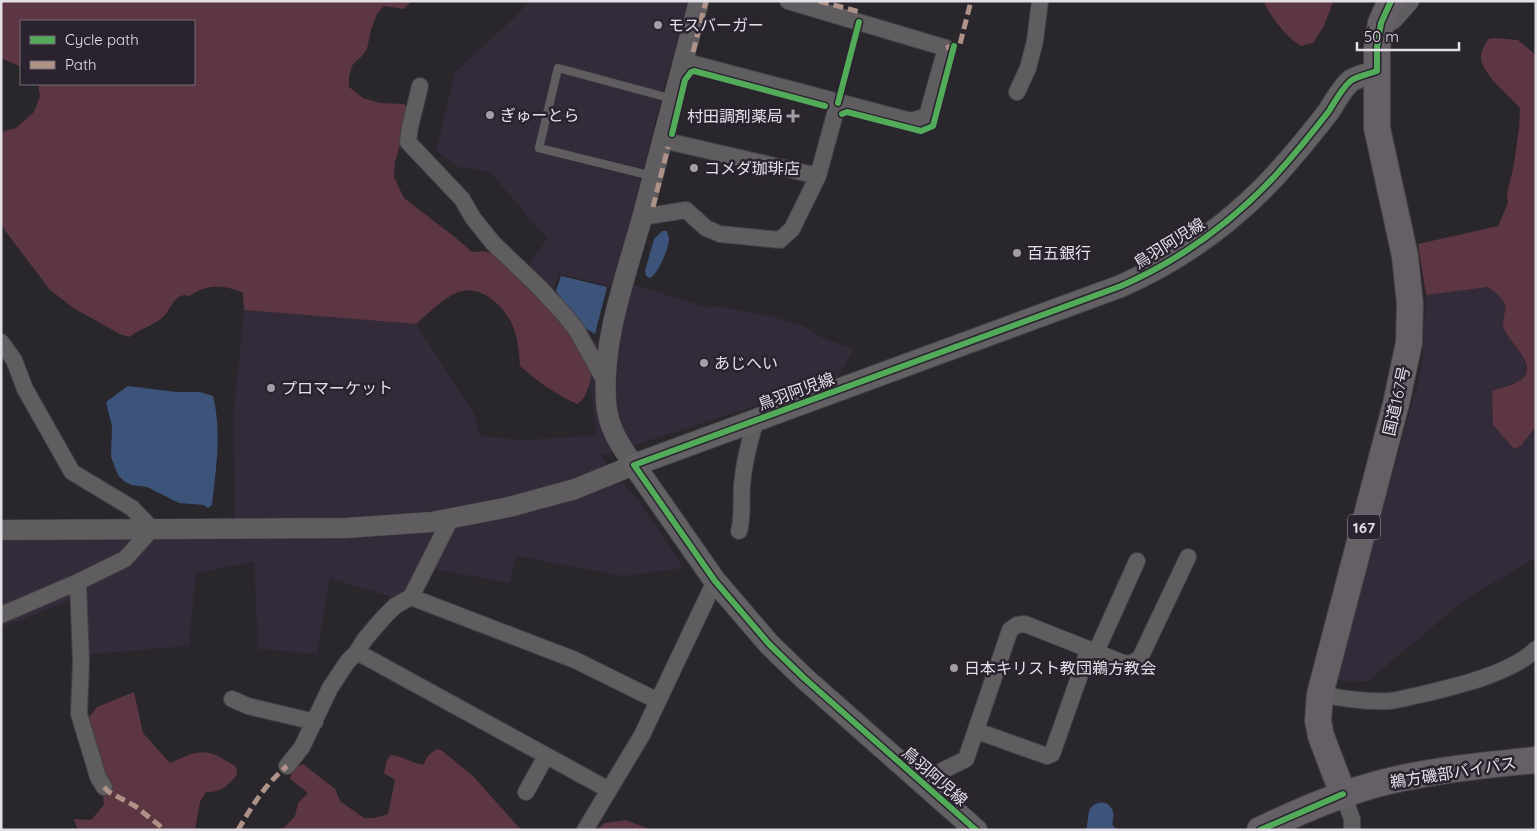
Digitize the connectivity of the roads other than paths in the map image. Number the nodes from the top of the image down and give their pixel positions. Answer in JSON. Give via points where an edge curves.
{"nodes":[{"id":1,"x":699,"y":1,"type":"edge"},
{"id":2,"x":788,"y":1,"type":"edge"},
{"id":3,"x":1040,"y":1,"type":"edge"},
{"id":4,"x":1409,"y":1,"type":"edge"},
{"id":5,"x":1386,"y":12,"type":"edge"},
{"id":6,"x":683,"y":61,"type":"junction"},
{"id":7,"x":1377,"y":71,"type":"junction"},
{"id":8,"x":420,"y":86,"type":"dead end"},
{"id":9,"x":1017,"y":92,"type":"dead end"},
{"id":10,"x":673,"y":99,"type":"junction"},
{"id":11,"x":838,"y":103,"type":"junction"},
{"id":12,"x":662,"y":140,"type":"junction"},
{"id":13,"x":652,"y":176,"type":"junction"},
{"id":14,"x":818,"y":176,"type":"junction"},
{"id":15,"x":642,"y":217,"type":"junction"},
{"id":16,"x":1,"y":342,"type":"edge"},
{"id":17,"x":605,"y":381,"type":"junction"},
{"id":18,"x":756,"y":420,"type":"junction"},
{"id":19,"x":634,"y":465,"type":"junction"},
{"id":20,"x":452,"y":518,"type":"junction"},
{"id":21,"x":152,"y":529,"type":"junction"},
{"id":22,"x":1,"y":530,"type":"edge"},
{"id":23,"x":739,"y":531,"type":"dead end"},
{"id":24,"x":1188,"y":557,"type":"dead end"},
{"id":25,"x":1137,"y":561,"type":"dead end"},
{"id":26,"x":715,"y":580,"type":"junction"},
{"id":27,"x":78,"y":582,"type":"junction"},
{"id":28,"x":411,"y":597,"type":"junction"},
{"id":29,"x":1,"y":615,"type":"edge"},
{"id":30,"x":1536,"y":649,"type":"edge"},
{"id":31,"x":1092,"y":650,"type":"junction"},
{"id":32,"x":357,"y":652,"type":"junction"},
{"id":33,"x":1320,"y":694,"type":"junction"},
{"id":34,"x":232,"y":699,"type":"dead end"},
{"id":35,"x":658,"y":701,"type":"junction"},
{"id":36,"x":314,"y":722,"type":"junction"},
{"id":37,"x":977,"y":732,"type":"junction"},
{"id":38,"x":546,"y":756,"type":"junction"},
{"id":39,"x":1536,"y":760,"type":"edge"},
{"id":40,"x":287,"y":766,"type":"dead end"},
{"id":41,"x":104,"y":787,"type":"dead end"},
{"id":42,"x":927,"y":787,"type":"junction"},
{"id":43,"x":609,"y":790,"type":"junction"},
{"id":44,"x":526,"y":792,"type":"dead end"},
{"id":45,"x":1343,"y":794,"type":"junction"},
{"id":46,"x":585,"y":830,"type":"edge"},
{"id":47,"x":976,"y":830,"type":"edge"},
{"id":48,"x":1260,"y":830,"type":"edge"},
{"id":49,"x":1352,"y":830,"type":"edge"}],
"edges":[{"from":1,"to":6,"type":"street"},
{"from":2,"to":11,"type":"street","via":[[946,48],[927,116],[911,121]]},
{"from":3,"to":9,"type":"street","via":[[1035,42]]},
{"from":4,"to":5,"type":"street","via":[[1392,20]]},
{"from":5,"to":7,"type":"highway","name":"国道167号","number":"167","via":[[1377,47]]},
{"from":6,"to":10,"type":"street"},
{"from":6,"to":11,"type":"street"},
{"from":7,"to":18,"type":"main road","name":"鳥羽阿児線","via":[[1351,81],[1315,129],[1252,200],[1203,240],[1148,274]]},
{"from":7,"to":33,"type":"highway","name":"国道167号","number":"167","via":[[1377,128],[1404,247],[1410,304],[1409,343]]},
{"from":8,"to":17,"type":"street","via":[[408,142],[462,199],[493,243],[563,313],[576,329]]},
{"from":10,"to":12,"type":"street"},
{"from":10,"to":13,"type":"lane","via":[[558,68],[539,148]]},
{"from":11,"to":14,"type":"street"},
{"from":12,"to":13,"type":"street"},
{"from":12,"to":14,"type":"street"},
{"from":13,"to":15,"type":"street"},
{"from":14,"to":15,"type":"street","via":[[792,229],[780,240],[720,234],[706,228],[686,210]]},
{"from":15,"to":17,"type":"street","via":[[610,339]]},
{"from":16,"to":21,"type":"street","via":[[14,360],[25,389],[72,472],[132,508]]},
{"from":17,"to":19,"type":"street","via":[[609,423],[619,445]]},
{"from":18,"to":19,"type":"main road","name":"鳥羽阿児線"},
{"from":18,"to":23,"type":"street","via":[[746,452]]},
{"from":19,"to":20,"type":"street","via":[[575,489]]},
{"from":19,"to":26,"type":"main road","name":"鳥羽阿児線"},
{"from":20,"to":21,"type":"street","via":[[346,528]]},
{"from":20,"to":28,"type":"street"},
{"from":21,"to":22,"type":"street"},
{"from":21,"to":27,"type":"street","via":[[124,559]]},
{"from":24,"to":31,"type":"street","via":[[1140,658],[1126,664]]},
{"from":25,"to":31,"type":"street"},
{"from":26,"to":35,"type":"street"},
{"from":26,"to":42,"type":"main road","name":"鳥羽阿児線","via":[[769,644]]},
{"from":27,"to":29,"type":"street"},
{"from":27,"to":41,"type":"street","via":[[79,714]]},
{"from":28,"to":32,"type":"street","via":[[384,617]]},
{"from":28,"to":35,"type":"street","via":[[575,660]]},
{"from":30,"to":33,"type":"street","via":[[1506,668],[1442,690],[1392,700],[1366,701]]},
{"from":31,"to":37,"type":"street","via":[[1052,754],[1047,756]]},
{"from":31,"to":37,"type":"street","via":[[1025,624],[1017,625],[1010,630]]},
{"from":32,"to":36,"type":"street","via":[[330,688]]},
{"from":32,"to":38,"type":"street"},
{"from":33,"to":45,"type":"highway","name":"国道167号","number":"167","via":[[1318,721],[1321,736]]},
{"from":34,"to":36,"type":"street"},
{"from":35,"to":43,"type":"street"},
{"from":36,"to":40,"type":"street","via":[[302,747]]},
{"from":37,"to":42,"type":"street","via":[[966,759],[942,771]]},
{"from":38,"to":43,"type":"street"},
{"from":38,"to":44,"type":"street"},
{"from":39,"to":45,"type":"highway","name":"鵜方磯部バイパス","via":[[1426,773]]},
{"from":42,"to":47,"type":"main road","name":"鳥羽阿児線"},
{"from":43,"to":46,"type":"street"},
{"from":45,"to":48,"type":"highway","name":"鵜方磯部バイパス"},
{"from":45,"to":49,"type":"street","via":[[1352,819]]}]}
